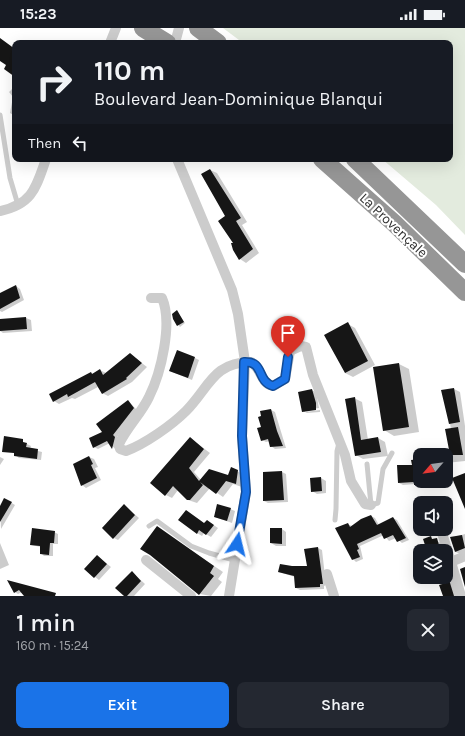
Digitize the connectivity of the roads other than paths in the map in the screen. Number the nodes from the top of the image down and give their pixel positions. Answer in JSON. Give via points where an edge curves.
{"nodes":[{"id":1,"x":116,"y":28,"type":"edge"},
{"id":2,"x":143,"y":28,"type":"edge"},
{"id":3,"x":179,"y":28,"type":"edge"},
{"id":4,"x":198,"y":28,"type":"edge"},
{"id":5,"x":111,"y":40,"type":"edge"},
{"id":6,"x":162,"y":40,"type":"edge"},
{"id":7,"x":176,"y":40,"type":"edge"},
{"id":8,"x":214,"y":40,"type":"edge"},
{"id":9,"x":0,"y":115,"type":"edge"},
{"id":10,"x":45,"y":162,"type":"edge"},
{"id":11,"x":178,"y":162,"type":"edge"},
{"id":12,"x":325,"y":162,"type":"edge"},
{"id":13,"x":358,"y":162,"type":"edge"},
{"id":14,"x":18,"y":205,"type":"junction"},
{"id":15,"x":0,"y":211,"type":"edge"},
{"id":16,"x":465,"y":264,"type":"edge"},
{"id":17,"x":465,"y":292,"type":"edge"},
{"id":18,"x":151,"y":298,"type":"dead end"},
{"id":19,"x":244,"y":362,"type":"junction"},
{"id":20,"x":340,"y":441,"type":"junction"},
{"id":21,"x":392,"y":453,"type":"dead end"},
{"id":22,"x":367,"y":464,"type":"dead end"},
{"id":23,"x":371,"y":505,"type":"junction"},
{"id":24,"x":335,"y":520,"type":"dead end"},
{"id":25,"x":149,"y":526,"type":"dead end"},
{"id":26,"x":465,"y":556,"type":"edge"},
{"id":27,"x":146,"y":560,"type":"dead end"},
{"id":28,"x":234,"y":560,"type":"junction"},
{"id":29,"x":453,"y":561,"type":"edge"},
{"id":30,"x":453,"y":569,"type":"edge"},
{"id":31,"x":327,"y":574,"type":"dead end"},
{"id":32,"x":191,"y":596,"type":"edge"},
{"id":33,"x":229,"y":596,"type":"edge"},
{"id":34,"x":334,"y":596,"type":"edge"},
{"id":35,"x":461,"y":596,"type":"edge"}],
"edges":[{"from":1,"to":5,"type":"street"},
{"from":2,"to":6,"type":"highway"},
{"from":3,"to":7,"type":"street"},
{"from":4,"to":8,"type":"highway"},
{"from":9,"to":14,"type":"lane","via":[[10,178]]},
{"from":10,"to":14,"type":"street","via":[[32,194]]},
{"from":11,"to":19,"type":"street","via":[[232,290]]},
{"from":12,"to":17,"type":"highway","name":"La Provençale"},
{"from":13,"to":16,"type":"highway","name":"La Provençale"},
{"from":14,"to":15,"type":"street"},
{"from":18,"to":19,"type":"street","via":[[162,298],[166,306],[166,336],[159,372],[149,398],[124,433],[119,444],[120,449],[126,451],[137,447],[186,411],[223,367]]},
{"from":19,"to":20,"type":"street","via":[[257,365],[263,380],[273,386],[285,379],[290,351],[301,346],[306,347],[313,375]]},
{"from":19,"to":28,"type":"street","via":[[242,436],[246,492]]},
{"from":20,"to":23,"type":"street","via":[[351,481],[365,504]]},
{"from":20,"to":24,"type":"lane","via":[[337,451]]},
{"from":21,"to":23,"type":"lane","via":[[383,469],[378,503]]},
{"from":22,"to":23,"type":"lane"},
{"from":25,"to":28,"type":"lane","via":[[158,521],[191,546]]},
{"from":26,"to":29,"type":"street"},
{"from":27,"to":32,"type":"street"},
{"from":28,"to":33,"type":"street"},
{"from":30,"to":35,"type":"street"},
{"from":31,"to":34,"type":"street"}]}
